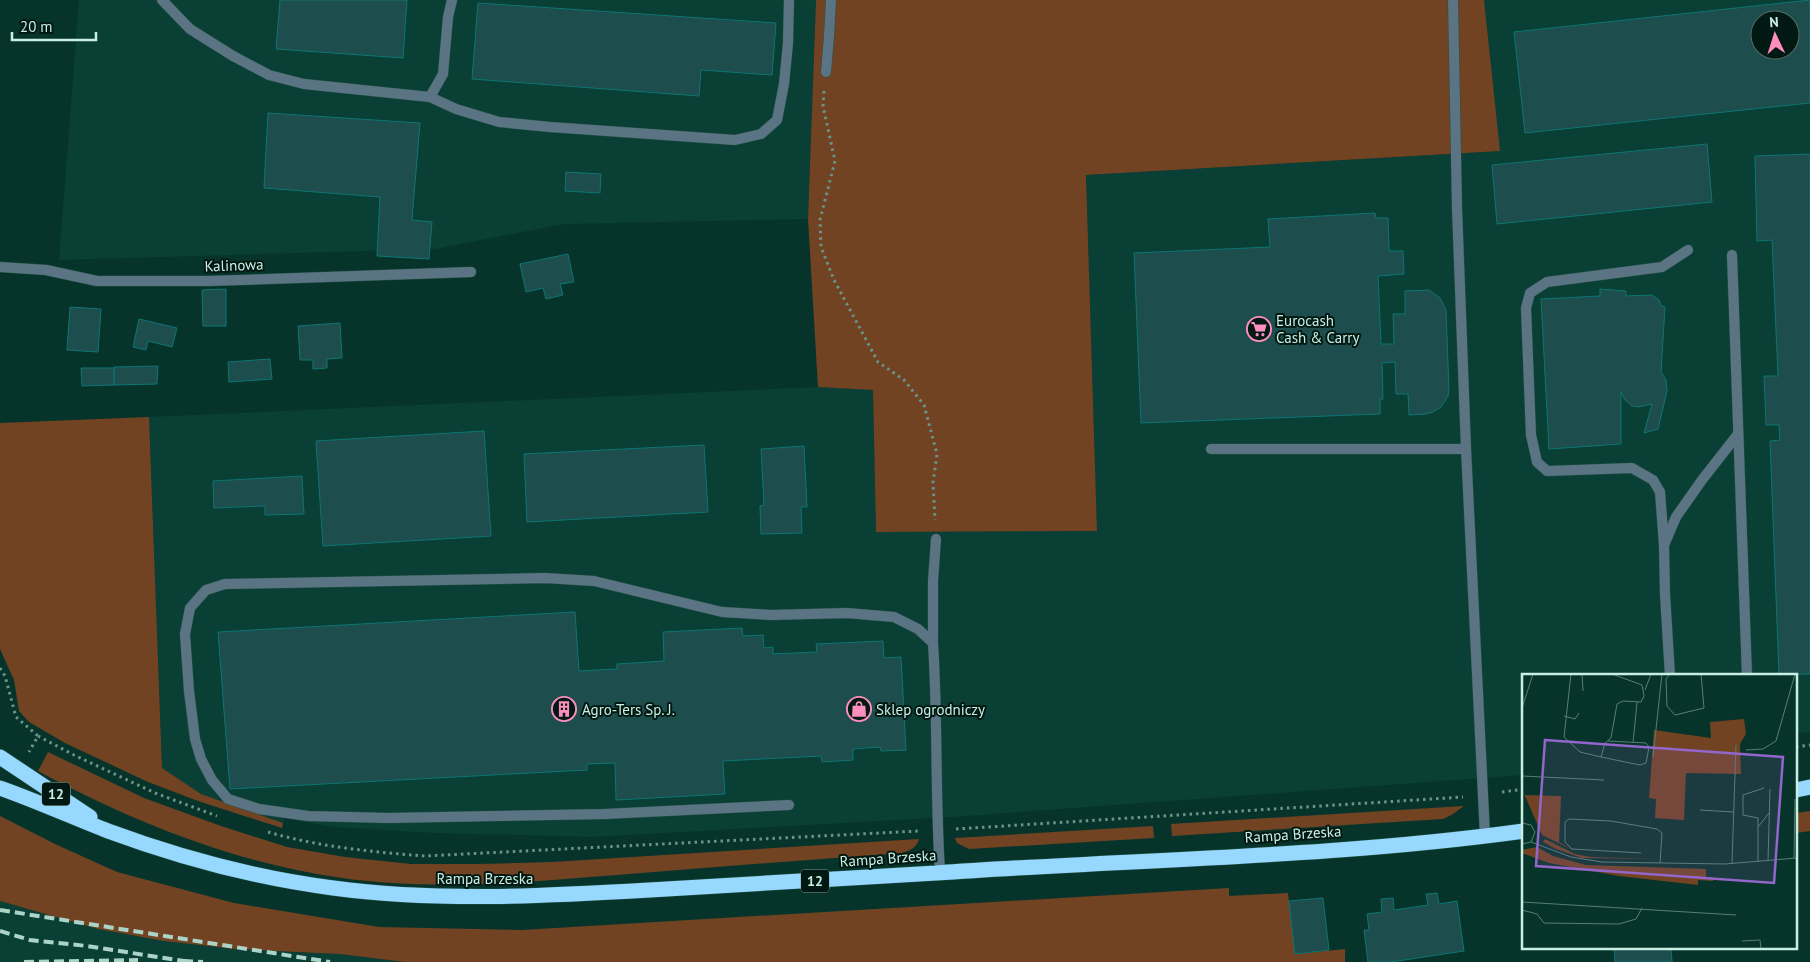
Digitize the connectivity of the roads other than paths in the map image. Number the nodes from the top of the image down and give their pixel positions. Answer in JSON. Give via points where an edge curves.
{"nodes":[{"id":1,"x":162,"y":0,"type":"edge"},
{"id":2,"x":452,"y":0,"type":"edge"},
{"id":3,"x":790,"y":0,"type":"edge"},
{"id":4,"x":831,"y":0,"type":"edge"},
{"id":5,"x":1453,"y":0,"type":"edge"},
{"id":6,"x":826,"y":72,"type":"road end"},
{"id":7,"x":430,"y":97,"type":"junction"},
{"id":8,"x":1688,"y":250,"type":"dead end"},
{"id":9,"x":1732,"y":255,"type":"dead end"},
{"id":10,"x":0,"y":267,"type":"edge"},
{"id":11,"x":471,"y":272,"type":"dead end"},
{"id":12,"x":1738,"y":434,"type":"junction"},
{"id":13,"x":1211,"y":449,"type":"dead end"},
{"id":14,"x":1466,"y":449,"type":"junction"},
{"id":15,"x":936,"y":538,"type":"road end"},
{"id":16,"x":1664,"y":546,"type":"junction"},
{"id":17,"x":933,"y":643,"type":"junction"},
{"id":18,"x":1670,"y":674,"type":"edge"},
{"id":19,"x":1747,"y":674,"type":"edge"},
{"id":20,"x":0,"y":756,"type":"edge"},
{"id":21,"x":0,"y":788,"type":"edge"},
{"id":22,"x":789,"y":805,"type":"dead end"},
{"id":23,"x":1522,"y":831,"type":"edge"},
{"id":24,"x":112,"y":832,"type":"junction"},
{"id":25,"x":1485,"y":836,"type":"junction"},
{"id":26,"x":940,"y":872,"type":"junction"}],
"edges":[{"from":1,"to":7,"type":"street","via":[[190,29],[269,75],[304,84]]},
{"from":2,"to":7,"type":"street","via":[[443,74]]},
{"from":3,"to":7,"type":"street","via":[[784,84],[777,120],[761,134],[735,140],[499,122]]},
{"from":4,"to":6,"type":"street"},
{"from":5,"to":14,"type":"street"},
{"from":8,"to":16,"type":"street","via":[[1662,267],[1547,282],[1530,293],[1526,308],[1531,435],[1537,462],[1547,471],[1632,468],[1654,480],[1660,492]]},
{"from":9,"to":12,"type":"street"},
{"from":10,"to":11,"type":"street","name":"Kalinowa","via":[[46,270],[97,281]]},
{"from":12,"to":16,"type":"street","via":[[1676,517]]},
{"from":12,"to":19,"type":"street"},
{"from":13,"to":14,"type":"street"},
{"from":14,"to":25,"type":"street"},
{"from":15,"to":17,"type":"street"},
{"from":16,"to":18,"type":"street"},
{"from":17,"to":22,"type":"street","via":[[918,629],[894,616],[722,612],[594,581],[545,578],[225,584],[206,590],[190,608],[185,634],[189,691],[201,759],[212,780],[228,799],[252,807],[308,816],[389,818],[605,814]]},
{"from":17,"to":26,"type":"street"},
{"from":20,"to":24,"type":"highway","name":"Rampa Brzeska","number":"12"},
{"from":21,"to":24,"type":"highway","name":"Rampa Brzeska","number":"12"},
{"from":23,"to":25,"type":"highway","name":"Rampa Brzeska","number":"12"},
{"from":24,"to":26,"type":"highway","name":"Rampa Brzeska","number":"12","via":[[170,852],[256,875],[331,888],[399,894],[600,893]]},
{"from":25,"to":26,"type":"highway","name":"Rampa Brzeska","number":"12","via":[[1241,856]]}]}
